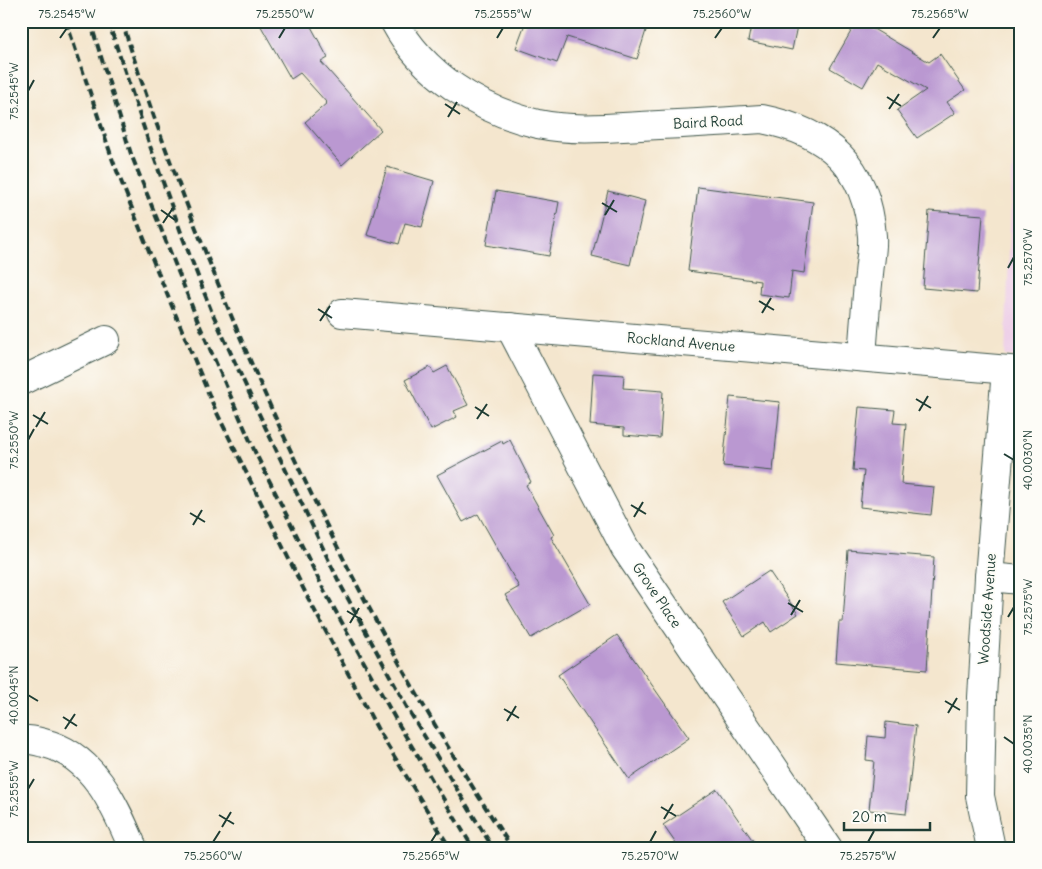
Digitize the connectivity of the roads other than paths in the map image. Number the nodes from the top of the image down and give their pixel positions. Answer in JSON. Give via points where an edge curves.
{"nodes":[{"id":1,"x":394,"y":21,"type":"edge"},
{"id":2,"x":342,"y":313,"type":"dead end"},
{"id":3,"x":510,"y":327,"type":"junction"},
{"id":4,"x":106,"y":340,"type":"dead end"},
{"id":5,"x":862,"y":357,"type":"junction"},
{"id":6,"x":1014,"y":371,"type":"edge"},
{"id":7,"x":21,"y":381,"type":"edge"},
{"id":8,"x":989,"y":577,"type":"junction"},
{"id":9,"x":1021,"y":580,"type":"edge"},
{"id":10,"x":21,"y":740,"type":"edge"},
{"id":11,"x":133,"y":848,"type":"edge"},
{"id":12,"x":828,"y":848,"type":"edge"},
{"id":13,"x":991,"y":848,"type":"edge"}],
"edges":[{"from":1,"to":5,"type":"street","name":"Baird Road","via":[[416,54],[447,82],[482,103],[539,124],[595,128],[762,120],[800,130],[836,151],[861,188],[872,237]]},
{"from":2,"to":3,"type":"street","name":"Rockland Avenue"},
{"from":3,"to":5,"type":"street","name":"Rockland Avenue"},
{"from":3,"to":12,"type":"street","name":"Grove Place","via":[[625,548]]},
{"from":4,"to":7,"type":"street"},
{"from":5,"to":6,"type":"street","name":"Rockland Avenue"},
{"from":6,"to":8,"type":"street","name":"Woodside Avenue"},
{"from":8,"to":9,"type":"street"},
{"from":8,"to":13,"type":"street","name":"Woodside Avenue","via":[[980,796]]},
{"from":10,"to":11,"type":"street","via":[[50,744],[71,753],[86,766],[106,792]]}]}
